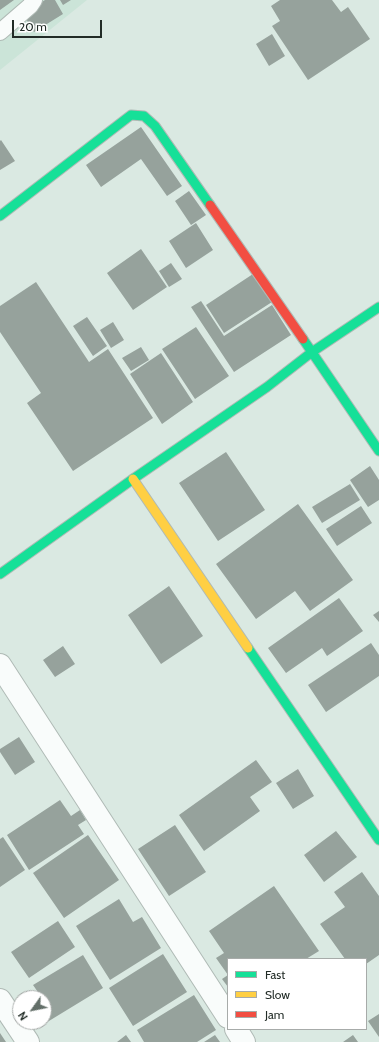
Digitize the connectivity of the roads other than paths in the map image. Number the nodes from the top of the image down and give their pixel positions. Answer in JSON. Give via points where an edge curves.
{"nodes":[{"id":1,"x":34,"y":0,"type":"edge"},
{"id":2,"x":0,"y":32,"type":"edge"},
{"id":3,"x":0,"y":216,"type":"edge"},
{"id":4,"x":379,"y":308,"type":"edge"},
{"id":5,"x":312,"y":352,"type":"junction"},
{"id":6,"x":379,"y":451,"type":"edge"},
{"id":7,"x":133,"y":479,"type":"junction"},
{"id":8,"x":0,"y":574,"type":"edge"},
{"id":9,"x":0,"y":665,"type":"edge"},
{"id":10,"x":379,"y":840,"type":"edge"},
{"id":11,"x":0,"y":1000,"type":"edge"},
{"id":12,"x":227,"y":1015,"type":"edge"},
{"id":13,"x":237,"y":1030,"type":"edge"},
{"id":14,"x":28,"y":1042,"type":"edge"},
{"id":15,"x":244,"y":1042,"type":"edge"}],
"edges":[{"from":1,"to":2,"type":"lane"},
{"from":3,"to":5,"type":"street","via":[[131,115],[144,116],[155,126]]},
{"from":4,"to":5,"type":"street"},
{"from":5,"to":6,"type":"street"},
{"from":5,"to":7,"type":"street","via":[[267,387]]},
{"from":7,"to":8,"type":"street"},
{"from":7,"to":10,"type":"street"},
{"from":9,"to":12,"type":"street"},
{"from":11,"to":14,"type":"street"},
{"from":13,"to":15,"type":"street"}]}
